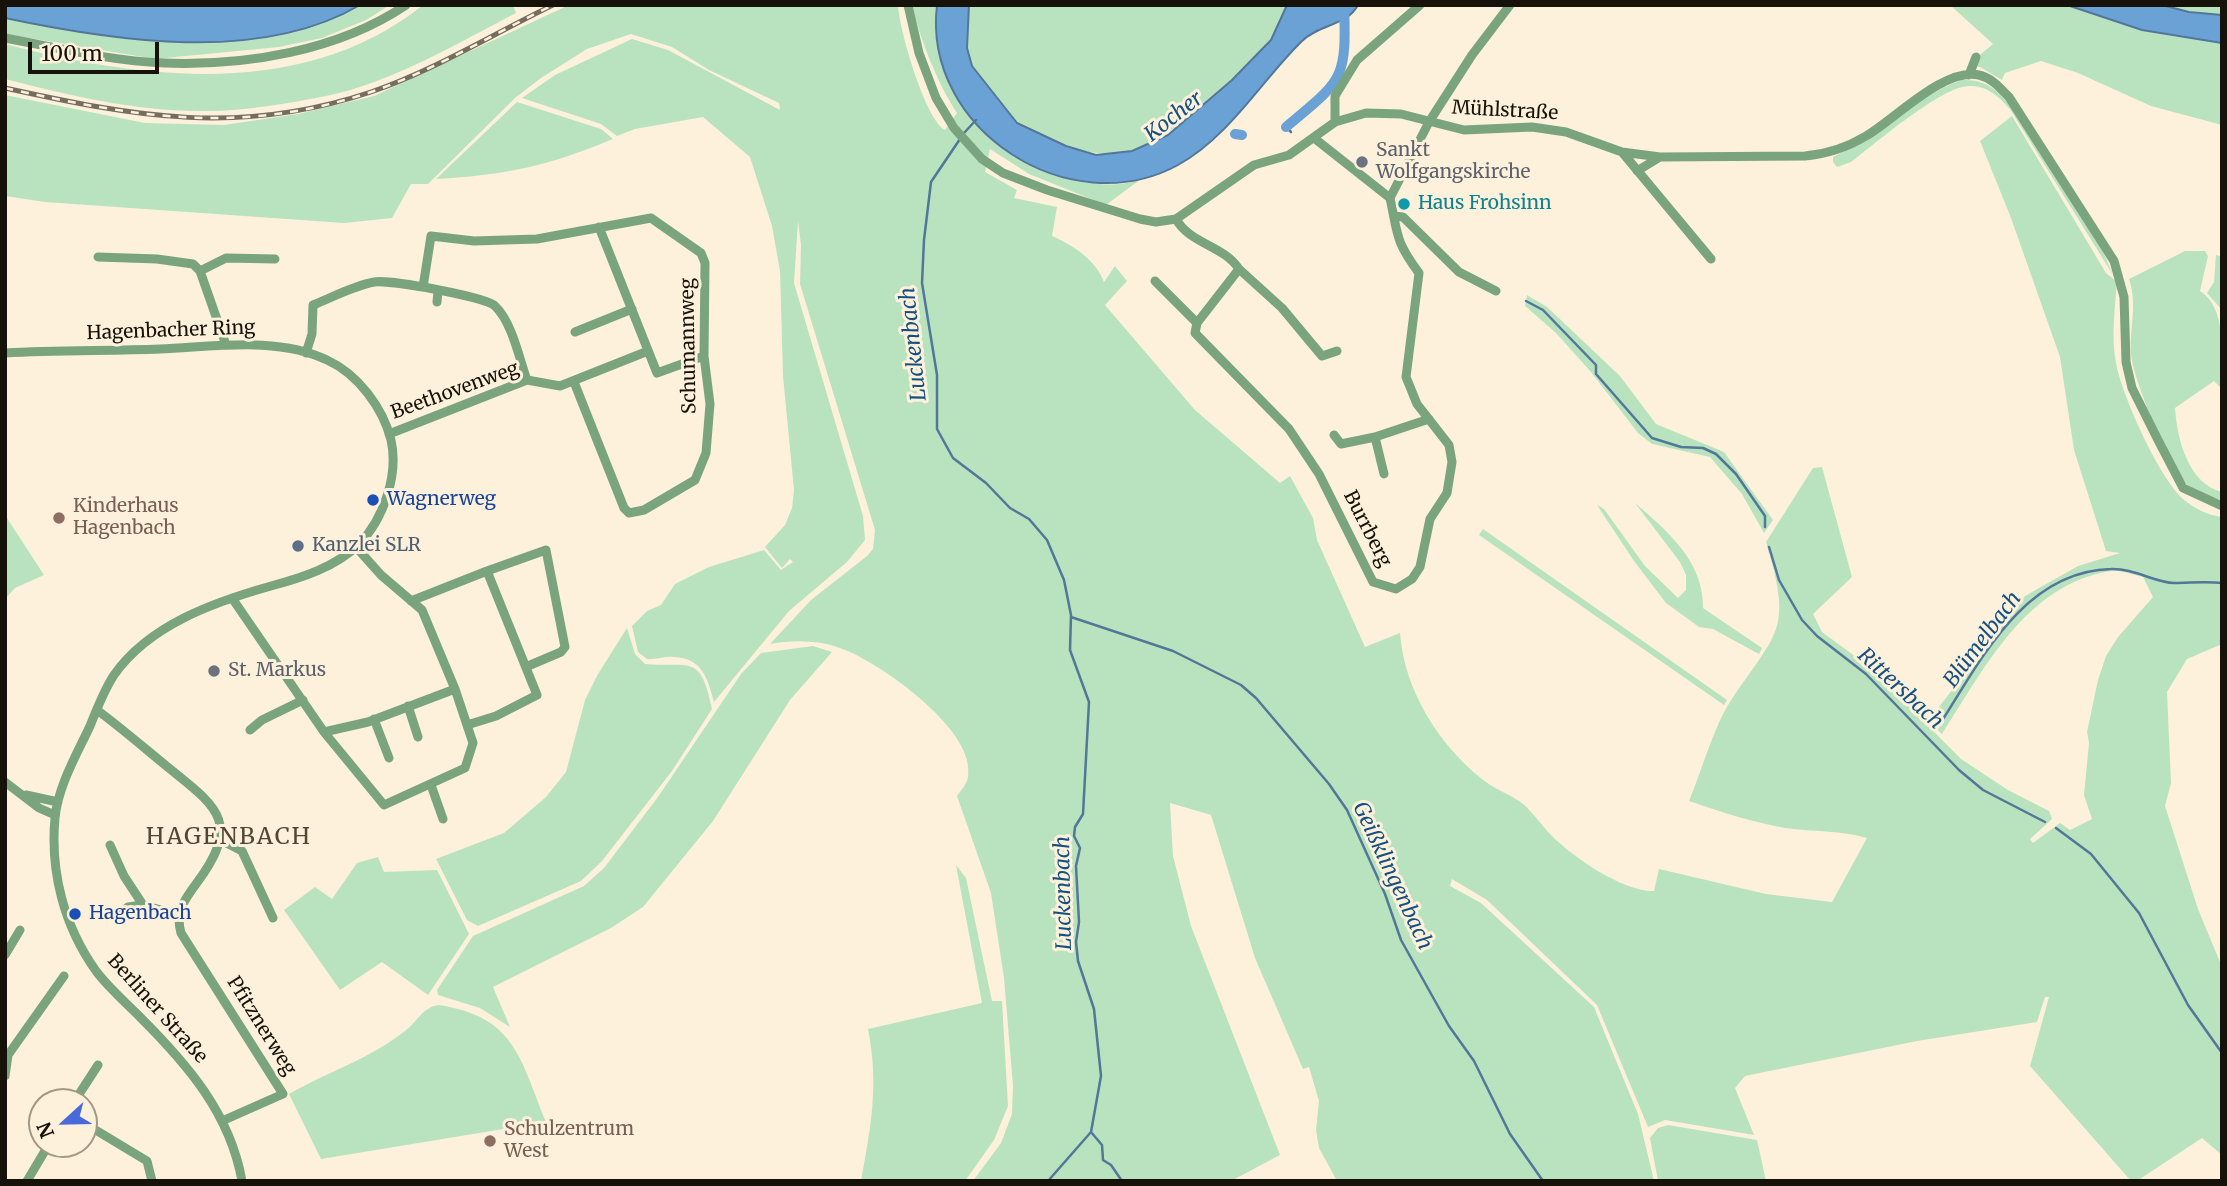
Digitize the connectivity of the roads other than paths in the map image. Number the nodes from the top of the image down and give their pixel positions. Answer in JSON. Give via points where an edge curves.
{"nodes":[{"id":1,"x":406,"y":5,"type":"edge"},
{"id":2,"x":908,"y":5,"type":"edge"},
{"id":3,"x":1420,"y":5,"type":"edge"},
{"id":4,"x":1510,"y":5,"type":"edge"},
{"id":5,"x":5,"y":38,"type":"edge"},
{"id":6,"x":1976,"y":57,"type":"dead end"},
{"id":7,"x":1969,"y":75,"type":"junction"},
{"id":8,"x":1335,"y":122,"type":"junction"},
{"id":9,"x":1429,"y":122,"type":"junction"},
{"id":10,"x":1314,"y":138,"type":"junction"},
{"id":11,"x":1622,"y":152,"type":"junction"},
{"id":12,"x":1660,"y":157,"type":"junction"},
{"id":13,"x":1637,"y":172,"type":"junction"},
{"id":14,"x":1391,"y":198,"type":"junction"},
{"id":15,"x":1394,"y":216,"type":"junction"},
{"id":16,"x":1177,"y":219,"type":"junction"},
{"id":17,"x":599,"y":227,"type":"junction"},
{"id":18,"x":98,"y":257,"type":"dead end"},
{"id":19,"x":275,"y":259,"type":"dead end"},
{"id":20,"x":1711,"y":259,"type":"dead end"},
{"id":21,"x":1239,"y":269,"type":"junction"},
{"id":22,"x":200,"y":271,"type":"junction"},
{"id":23,"x":1155,"y":281,"type":"dead end"},
{"id":24,"x":423,"y":287,"type":"junction"},
{"id":25,"x":438,"y":290,"type":"junction"},
{"id":26,"x":1496,"y":290,"type":"dead end"},
{"id":27,"x":437,"y":302,"type":"dead end"},
{"id":28,"x":632,"y":309,"type":"junction"},
{"id":29,"x":1197,"y":323,"type":"junction"},
{"id":30,"x":575,"y":332,"type":"dead end"},
{"id":31,"x":226,"y":345,"type":"junction"},
{"id":32,"x":648,"y":351,"type":"junction"},
{"id":33,"x":1337,"y":351,"type":"dead end"},
{"id":34,"x":5,"y":353,"type":"edge"},
{"id":35,"x":306,"y":353,"type":"junction"},
{"id":36,"x":704,"y":356,"type":"junction"},
{"id":37,"x":527,"y":380,"type":"junction"},
{"id":38,"x":574,"y":382,"type":"junction"},
{"id":39,"x":1429,"y":419,"type":"junction"},
{"id":40,"x":389,"y":434,"type":"junction"},
{"id":41,"x":1334,"y":435,"type":"dead end"},
{"id":42,"x":1376,"y":437,"type":"junction"},
{"id":43,"x":1384,"y":474,"type":"dead end"},
{"id":44,"x":2222,"y":506,"type":"edge"},
{"id":45,"x":356,"y":547,"type":"junction"},
{"id":46,"x":487,"y":571,"type":"junction"},
{"id":47,"x":232,"y":598,"type":"junction"},
{"id":48,"x":411,"y":601,"type":"junction"},
{"id":49,"x":527,"y":666,"type":"junction"},
{"id":50,"x":455,"y":688,"type":"junction"},
{"id":51,"x":303,"y":700,"type":"junction"},
{"id":52,"x":408,"y":706,"type":"junction"},
{"id":53,"x":97,"y":710,"type":"junction"},
{"id":54,"x":374,"y":719,"type":"junction"},
{"id":55,"x":467,"y":725,"type":"junction"},
{"id":56,"x":250,"y":730,"type":"dead end"},
{"id":57,"x":324,"y":732,"type":"junction"},
{"id":58,"x":418,"y":737,"type":"dead end"},
{"id":59,"x":389,"y":758,"type":"dead end"},
{"id":60,"x":5,"y":782,"type":"edge"},
{"id":61,"x":431,"y":785,"type":"junction"},
{"id":62,"x":25,"y":795,"type":"junction"},
{"id":63,"x":58,"y":802,"type":"junction"},
{"id":64,"x":55,"y":815,"type":"junction"},
{"id":65,"x":443,"y":819,"type":"dead end"},
{"id":66,"x":221,"y":840,"type":"junction"},
{"id":67,"x":110,"y":845,"type":"dead end"},
{"id":68,"x":143,"y":905,"type":"junction"},
{"id":69,"x":117,"y":916,"type":"dead end"},
{"id":70,"x":178,"y":917,"type":"junction"},
{"id":71,"x":273,"y":918,"type":"dead end"},
{"id":72,"x":20,"y":930,"type":"dead end"},
{"id":73,"x":5,"y":956,"type":"edge"},
{"id":74,"x":64,"y":975,"type":"dead end"},
{"id":75,"x":7,"y":1053,"type":"edge"},
{"id":76,"x":98,"y":1065,"type":"dead end"},
{"id":77,"x":6,"y":1078,"type":"edge"},
{"id":78,"x":83,"y":1088,"type":"edge"},
{"id":79,"x":222,"y":1121,"type":"junction"},
{"id":80,"x":98,"y":1131,"type":"edge"},
{"id":81,"x":41,"y":1158,"type":"edge"},
{"id":82,"x":27,"y":1181,"type":"edge"},
{"id":83,"x":152,"y":1181,"type":"edge"},
{"id":84,"x":242,"y":1181,"type":"edge"}],
"edges":[{"from":1,"to":5,"type":"street","via":[[378,24],[301,52],[221,60],[166,63],[98,56]]},
{"from":2,"to":16,"type":"street","via":[[936,98],[954,128],[982,159],[1003,173],[1047,190],[1140,219]]},
{"from":3,"to":8,"type":"street","via":[[1357,60],[1335,96]]},
{"from":4,"to":9,"type":"street"},
{"from":6,"to":7,"type":"street"},
{"from":7,"to":12,"type":"street","name":"Mühlstraße","via":[[1946,81],[1868,135],[1827,154]]},
{"from":7,"to":44,"type":"street","via":[[1993,81],[2009,97],[2114,261],[2124,297],[2126,362],[2133,388],[2183,488]]},
{"from":8,"to":9,"type":"street","name":"Mühlstraße","via":[[1350,115],[1384,111]]},
{"from":8,"to":10,"type":"street","name":"Mühlstraße"},
{"from":9,"to":11,"type":"street","name":"Mühlstraße","via":[[1464,130],[1532,127],[1566,132]]},
{"from":9,"to":14,"type":"street"},
{"from":10,"to":14,"type":"street"},
{"from":10,"to":16,"type":"street","name":"Mühlstraße","via":[[1289,155],[1254,165]]},
{"from":11,"to":12,"type":"street","name":"Mühlstraße"},
{"from":11,"to":13,"type":"street"},
{"from":12,"to":13,"type":"street"},
{"from":13,"to":20,"type":"street"},
{"from":14,"to":15,"type":"street"},
{"from":15,"to":26,"type":"street","via":[[1403,216],[1459,272]]},
{"from":15,"to":39,"type":"street","name":"Burrberg","via":[[1393,228],[1419,273],[1407,385]]},
{"from":16,"to":21,"type":"street","via":[[1187,232],[1231,256]]},
{"from":17,"to":24,"type":"street","name":"Schumannweg","via":[[537,239],[474,242],[431,236]]},
{"from":17,"to":28,"type":"street"},
{"from":17,"to":36,"type":"street","name":"Schumannweg","via":[[651,218],[701,253],[705,262]]},
{"from":18,"to":22,"type":"street","via":[[187,261]]},
{"from":19,"to":22,"type":"street","via":[[226,258]]},
{"from":21,"to":29,"type":"street"},
{"from":21,"to":33,"type":"street","via":[[1282,308],[1322,356]]},
{"from":22,"to":31,"type":"street"},
{"from":23,"to":29,"type":"street","name":"Burrberg"},
{"from":24,"to":25,"type":"street"},
{"from":24,"to":35,"type":"street","via":[[376,281],[313,305]]},
{"from":25,"to":27,"type":"street"},
{"from":25,"to":37,"type":"street","via":[[495,306]]},
{"from":28,"to":30,"type":"street"},
{"from":28,"to":32,"type":"street"},
{"from":29,"to":39,"type":"street","name":"Burrberg","via":[[1195,333],[1289,429],[1319,474],[1373,582],[1396,589],[1420,567],[1430,519],[1447,493],[1452,462],[1449,445]]},
{"from":31,"to":34,"type":"street","name":"Hagenbacher Ring"},
{"from":31,"to":35,"type":"street","name":"Hagenbacher Ring"},
{"from":32,"to":36,"type":"street","via":[[657,373]]},
{"from":32,"to":38,"type":"street","name":"Beethovenweg"},
{"from":35,"to":40,"type":"street","name":"Hagenbacher Ring","via":[[328,360],[351,376],[371,398]]},
{"from":36,"to":38,"type":"street","name":"Schumannweg","via":[[710,404],[702,468],[683,489],[644,510],[629,513],[624,508]]},
{"from":37,"to":38,"type":"street","name":"Beethovenweg","via":[[560,386]]},
{"from":37,"to":40,"type":"street","name":"Beethovenweg"},
{"from":39,"to":42,"type":"street"},
{"from":40,"to":45,"type":"street","name":"Hagenbacher Ring","via":[[393,449],[386,499]]},
{"from":41,"to":42,"type":"street","via":[[1342,444]]},
{"from":42,"to":43,"type":"street","name":"Burrberg"},
{"from":45,"to":47,"type":"street","name":"Hagenbacher Ring","via":[[305,576]]},
{"from":45,"to":48,"type":"street"},
{"from":46,"to":48,"type":"street"},
{"from":46,"to":49,"type":"street"},
{"from":46,"to":49,"type":"street","via":[[546,550],[565,647]]},
{"from":47,"to":51,"type":"street"},
{"from":47,"to":53,"type":"street","name":"Hagenbacher Ring","via":[[162,630],[135,650],[113,677]]},
{"from":48,"to":50,"type":"street","via":[[422,610]]},
{"from":49,"to":55,"type":"street","via":[[537,695]]},
{"from":50,"to":52,"type":"street"},
{"from":50,"to":55,"type":"street"},
{"from":51,"to":56,"type":"street"},
{"from":51,"to":57,"type":"street"},
{"from":52,"to":54,"type":"street"},
{"from":52,"to":58,"type":"street"},
{"from":53,"to":63,"type":"street","name":"Hagenbacher Ring"},
{"from":53,"to":66,"type":"street","via":[[207,799],[220,824]]},
{"from":54,"to":57,"type":"street"},
{"from":54,"to":59,"type":"street"},
{"from":55,"to":61,"type":"street","via":[[473,743],[465,768]]},
{"from":57,"to":61,"type":"street","via":[[384,805]]},
{"from":60,"to":62,"type":"street"},
{"from":61,"to":65,"type":"street"},
{"from":62,"to":63,"type":"street"},
{"from":62,"to":64,"type":"street"},
{"from":63,"to":64,"type":"street","name":"Hagenbacher Ring"},
{"from":64,"to":79,"type":"street","name":"Berliner Straße","via":[[58,886],[82,949],[98,974],[180,1057]]},
{"from":66,"to":70,"type":"street","via":[[215,861],[184,901]]},
{"from":66,"to":71,"type":"street","via":[[242,851]]},
{"from":67,"to":68,"type":"street"},
{"from":68,"to":69,"type":"street","via":[[128,907]]},
{"from":68,"to":70,"type":"street"},
{"from":70,"to":79,"type":"street","name":"Pfitznerweg","via":[[181,933],[283,1094]]},
{"from":72,"to":73,"type":"street"},
{"from":74,"to":75,"type":"street"},
{"from":75,"to":77,"type":"street"},
{"from":76,"to":78,"type":"street"},
{"from":79,"to":84,"type":"street","name":"Berliner Straße"},
{"from":80,"to":83,"type":"street","via":[[147,1161]]},
{"from":81,"to":82,"type":"street"}]}
